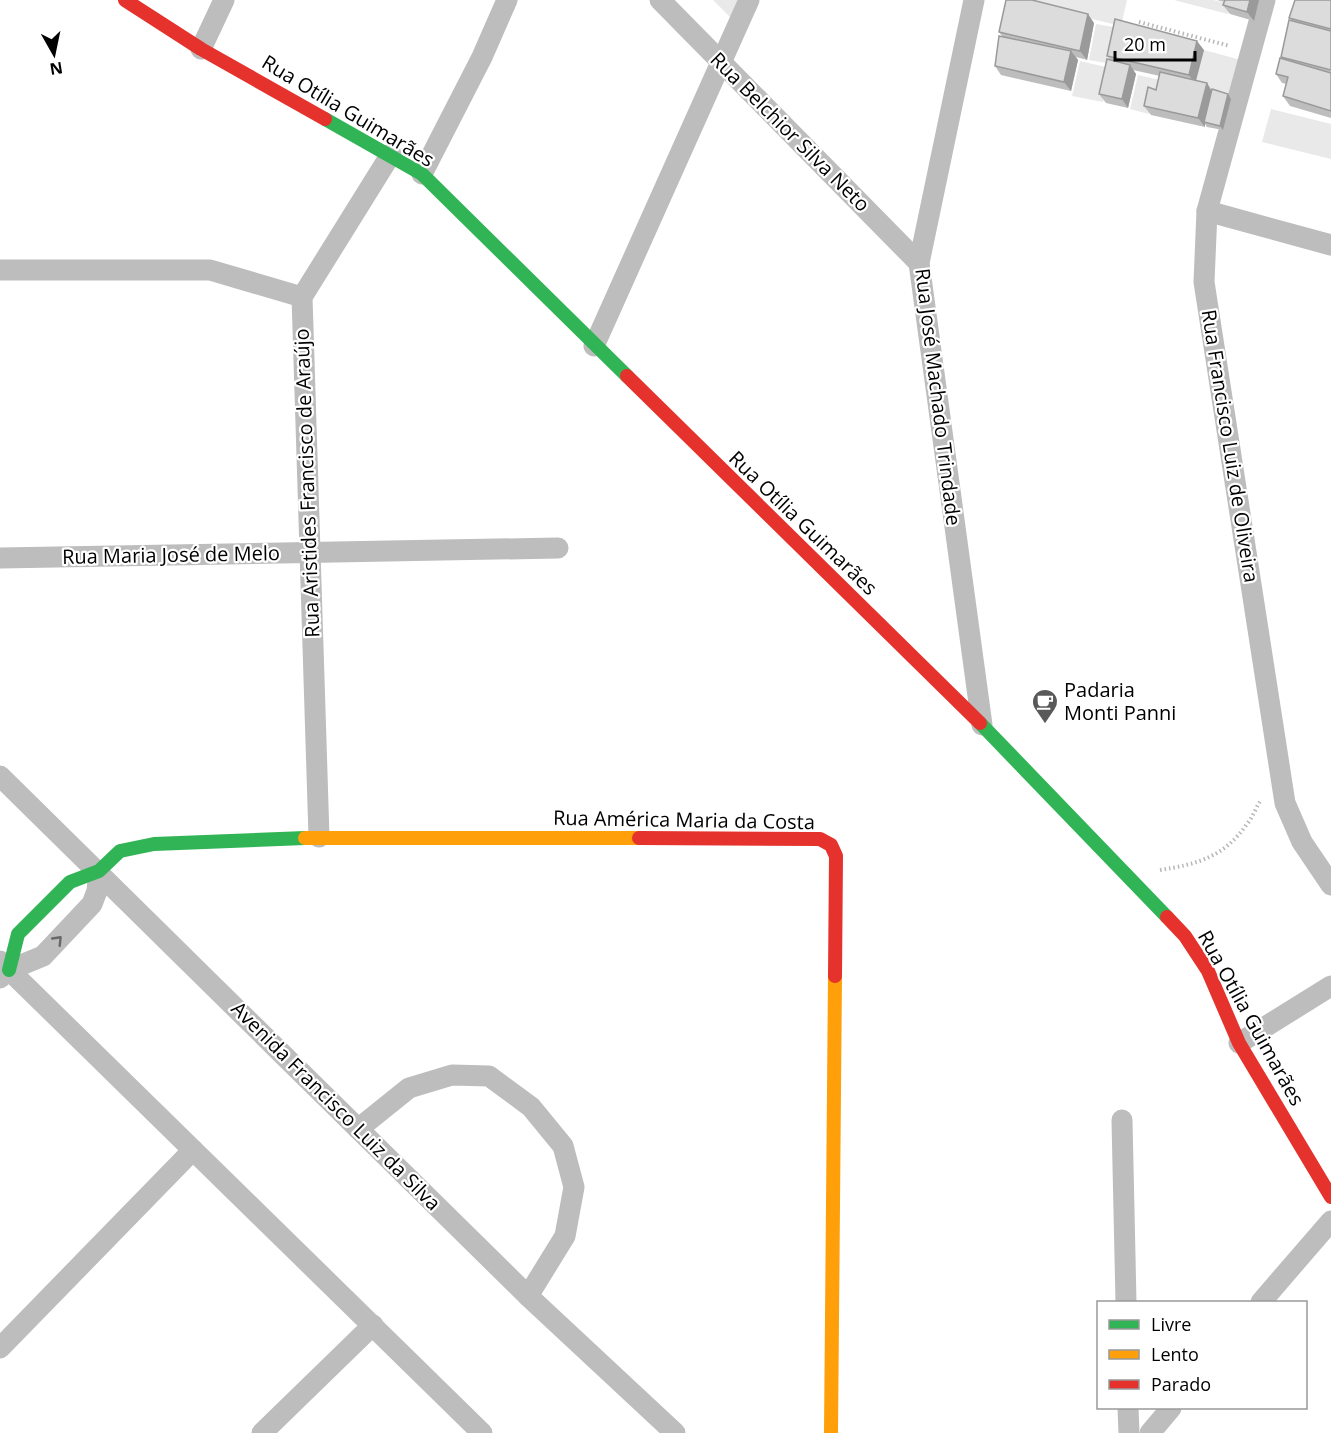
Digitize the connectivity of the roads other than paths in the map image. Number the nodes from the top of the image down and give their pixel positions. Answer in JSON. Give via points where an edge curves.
{"nodes":[{"id":1,"x":125,"y":0,"type":"edge"},
{"id":2,"x":224,"y":0,"type":"edge"},
{"id":3,"x":507,"y":0,"type":"edge"},
{"id":4,"x":660,"y":0,"type":"edge"},
{"id":5,"x":749,"y":0,"type":"edge"},
{"id":6,"x":974,"y":0,"type":"edge"},
{"id":7,"x":1265,"y":0,"type":"edge"},
{"id":8,"x":201,"y":48,"type":"junction"},
{"id":9,"x":722,"y":63,"type":"junction"},
{"id":10,"x":391,"y":154,"type":"junction"},
{"id":11,"x":422,"y":174,"type":"junction"},
{"id":12,"x":1207,"y":211,"type":"junction"},
{"id":13,"x":1331,"y":245,"type":"edge"},
{"id":14,"x":919,"y":263,"type":"junction"},
{"id":15,"x":0,"y":270,"type":"edge"},
{"id":16,"x":302,"y":297,"type":"junction"},
{"id":17,"x":594,"y":346,"type":"junction"},
{"id":18,"x":558,"y":548,"type":"dead end"},
{"id":19,"x":309,"y":552,"type":"junction"},
{"id":20,"x":0,"y":558,"type":"edge"},
{"id":21,"x":982,"y":725,"type":"junction"},
{"id":22,"x":0,"y":776,"type":"edge"},
{"id":23,"x":319,"y":837,"type":"junction"},
{"id":24,"x":99,"y":871,"type":"junction"},
{"id":25,"x":1331,"y":885,"type":"edge"},
{"id":26,"x":3,"y":970,"type":"edge"},
{"id":27,"x":1331,"y":986,"type":"edge"},
{"id":28,"x":1239,"y":1043,"type":"junction"},
{"id":29,"x":1122,"y":1120,"type":"dead end"},
{"id":30,"x":358,"y":1129,"type":"junction"},
{"id":31,"x":193,"y":1149,"type":"junction"},
{"id":32,"x":1331,"y":1197,"type":"edge"},
{"id":33,"x":1331,"y":1221,"type":"edge"},
{"id":34,"x":528,"y":1296,"type":"junction"},
{"id":35,"x":1126,"y":1301,"type":"edge"},
{"id":36,"x":1262,"y":1301,"type":"edge"},
{"id":37,"x":373,"y":1325,"type":"junction"},
{"id":38,"x":0,"y":1348,"type":"edge"},
{"id":39,"x":1128,"y":1409,"type":"edge"},
{"id":40,"x":1170,"y":1409,"type":"edge"},
{"id":41,"x":262,"y":1433,"type":"edge"},
{"id":42,"x":482,"y":1433,"type":"edge"},
{"id":43,"x":675,"y":1433,"type":"edge"},
{"id":44,"x":831,"y":1433,"type":"edge"},
{"id":45,"x":1129,"y":1433,"type":"edge"},
{"id":46,"x":1150,"y":1433,"type":"edge"}],
"edges":[{"from":1,"to":8,"type":"street","name":"Rua Otília Guimarães"},
{"from":2,"to":8,"type":"street"},
{"from":3,"to":11,"type":"street"},
{"from":4,"to":9,"type":"street","name":"Rua Belchior Silva Neto"},
{"from":5,"to":9,"type":"street"},
{"from":6,"to":14,"type":"street","name":"Rua José Machado Trindade"},
{"from":7,"to":12,"type":"street","name":"Rua Francisco Luiz de Oliveira"},
{"from":8,"to":10,"type":"street","name":"Rua Otília Guimarães"},
{"from":9,"to":14,"type":"street","name":"Rua Belchior Silva Neto"},
{"from":9,"to":17,"type":"street"},
{"from":10,"to":11,"type":"street","name":"Rua Otília Guimarães"},
{"from":10,"to":16,"type":"street"},
{"from":11,"to":17,"type":"street","name":"Rua Otília Guimarães"},
{"from":12,"to":13,"type":"street"},
{"from":12,"to":25,"type":"street","name":"Rua Francisco Luiz de Oliveira","via":[[1204,282],[1284,793],[1293,825]]},
{"from":14,"to":21,"type":"street","name":"Rua José Machado Trindade"},
{"from":15,"to":16,"type":"street","via":[[210,270]]},
{"from":16,"to":19,"type":"street","name":"Rua Aristides Francisco de Araújo"},
{"from":17,"to":21,"type":"street","name":"Rua Otília Guimarães"},
{"from":18,"to":19,"type":"street","name":"Rua Maria José de Melo"},
{"from":19,"to":20,"type":"street","name":"Rua Maria José de Melo"},
{"from":19,"to":23,"type":"street","name":"Rua Aristides Francisco de Araújo"},
{"from":21,"to":28,"type":"street","name":"Rua Otília Guimarães","via":[[1185,936],[1208,971]]},
{"from":22,"to":24,"type":"street","name":"Avenida Francisco Luiz da Silva"},
{"from":23,"to":24,"type":"street","name":"Rua América Maria da Costa","via":[[154,844],[120,851]]},
{"from":23,"to":44,"type":"street","name":"Rua América Maria da Costa","via":[[820,838],[831,845],[836,856]]},
{"from":24,"to":26,"type":"street","via":[[70,882],[18,934]]},
{"from":26,"to":24,"type":"street","one_way":true,"via":[[42,956],[92,904]]},
{"from":24,"to":30,"type":"street","name":"Avenida Francisco Luiz da Silva"},
{"from":26,"to":31,"type":"street"},
{"from":27,"to":28,"type":"street"},
{"from":28,"to":32,"type":"street","name":"Rua Otília Guimarães"},
{"from":29,"to":35,"type":"street"},
{"from":30,"to":34,"type":"street","name":"Avenida Francisco Luiz da Silva"},
{"from":30,"to":34,"type":"street","via":[[409,1088],[452,1075],[489,1076],[531,1107],[563,1146],[574,1187],[565,1236]]},
{"from":31,"to":37,"type":"street"},
{"from":31,"to":38,"type":"street"},
{"from":33,"to":36,"type":"street"},
{"from":34,"to":43,"type":"street","name":"Avenida Francisco Luiz da Silva"},
{"from":37,"to":41,"type":"street"},
{"from":37,"to":42,"type":"street"},
{"from":39,"to":45,"type":"street"},
{"from":40,"to":46,"type":"street"}]}
